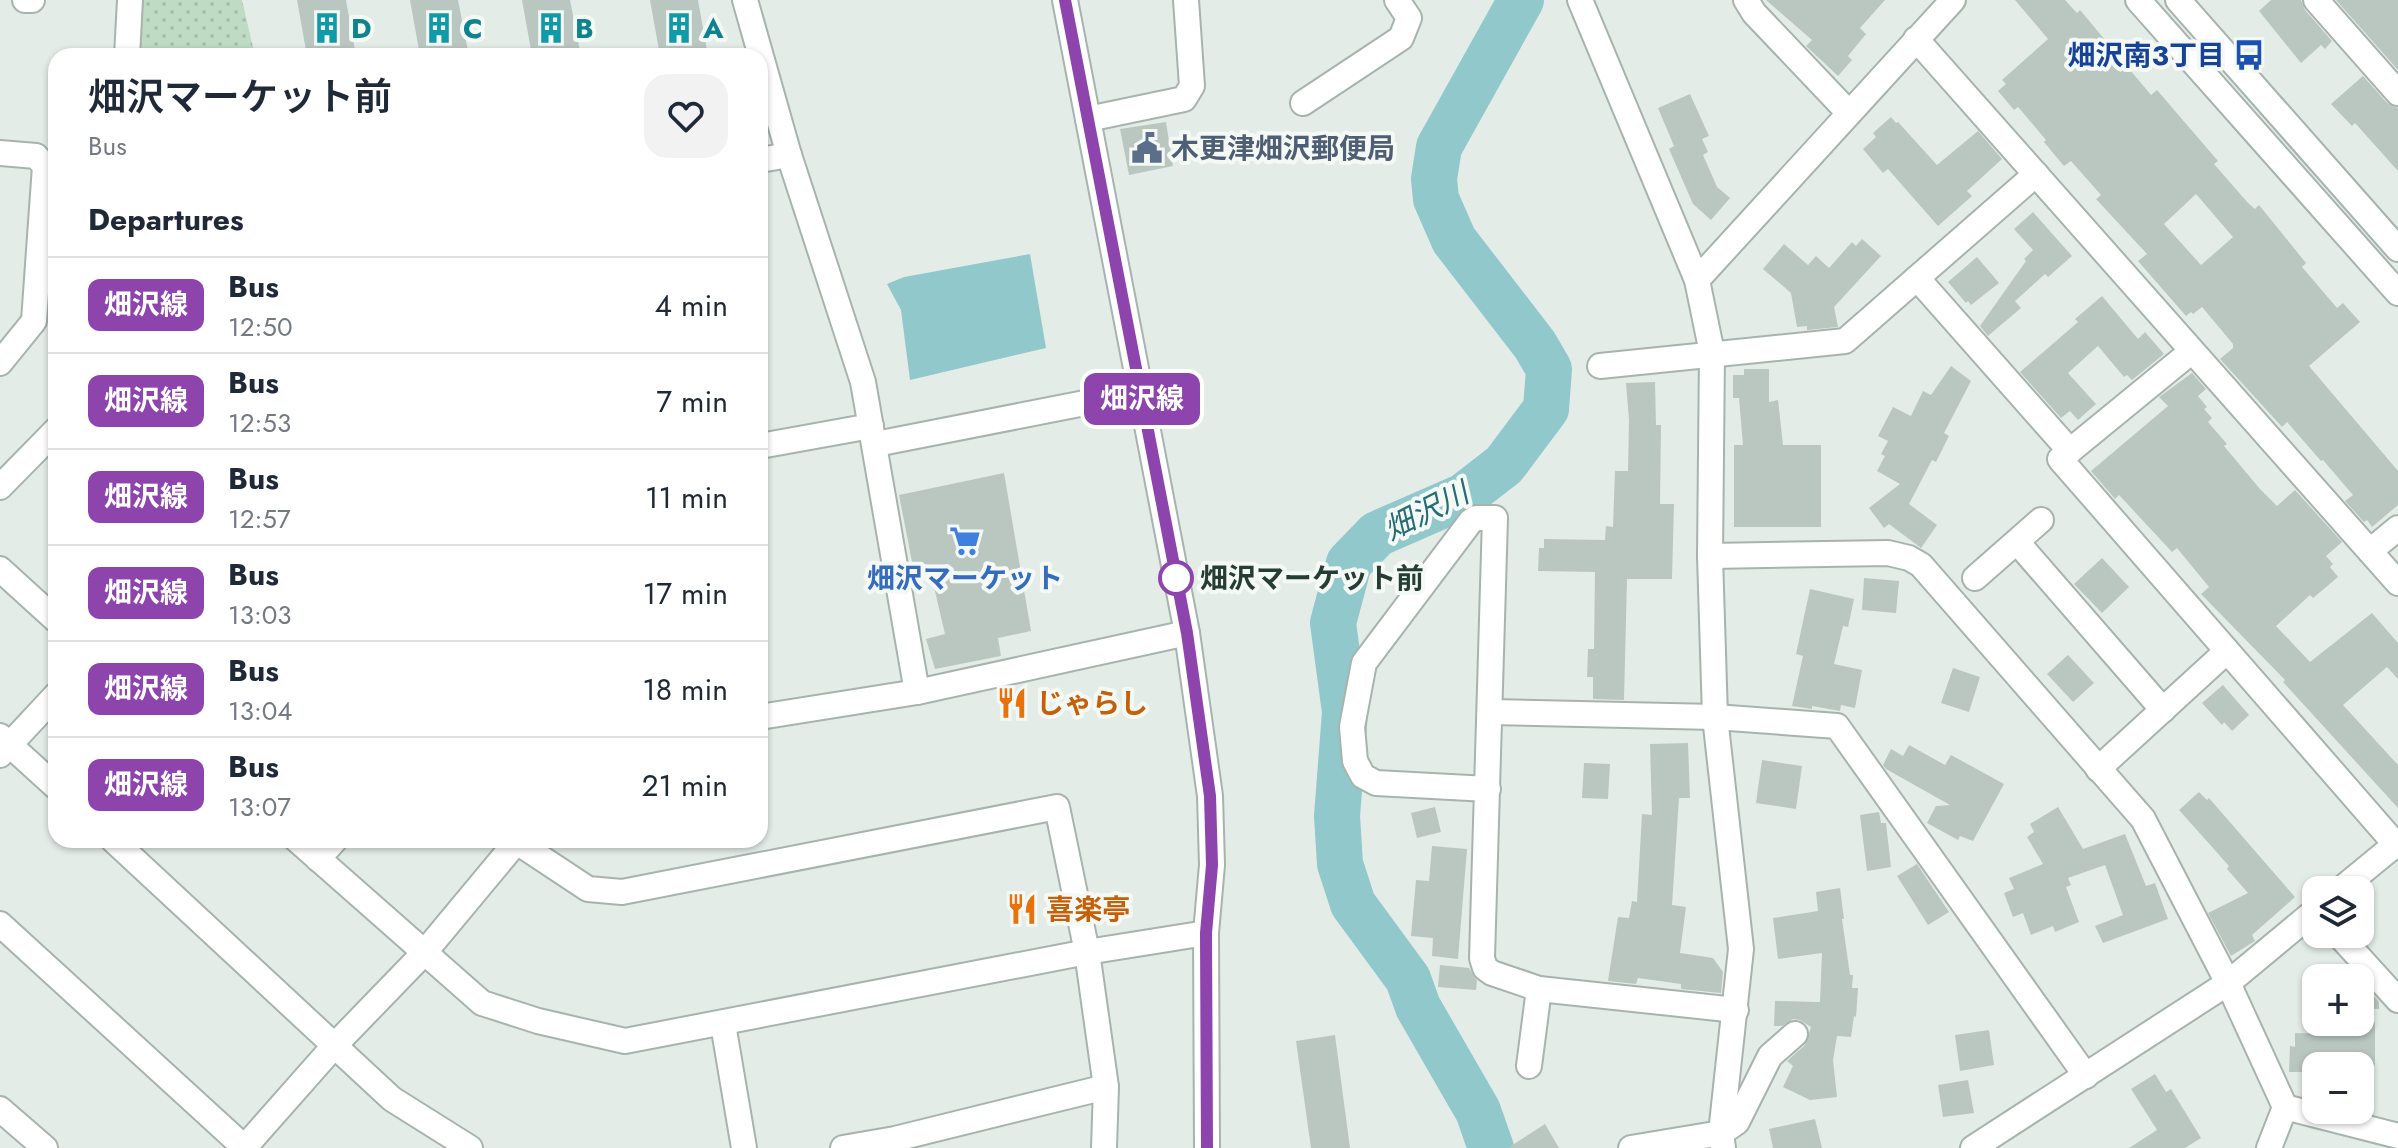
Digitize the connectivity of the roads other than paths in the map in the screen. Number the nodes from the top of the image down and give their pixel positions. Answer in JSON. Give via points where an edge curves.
{"nodes":[{"id":1,"x":25,"y":0,"type":"edge"},
{"id":2,"x":32,"y":0,"type":"edge"},
{"id":3,"x":130,"y":0,"type":"edge"},
{"id":4,"x":745,"y":0,"type":"edge"},
{"id":5,"x":1065,"y":0,"type":"edge"},
{"id":6,"x":1186,"y":0,"type":"edge"},
{"id":7,"x":1397,"y":0,"type":"edge"},
{"id":8,"x":1746,"y":0,"type":"edge"},
{"id":9,"x":1953,"y":0,"type":"edge"},
{"id":10,"x":2138,"y":0,"type":"edge"},
{"id":11,"x":2178,"y":0,"type":"edge"},
{"id":12,"x":2316,"y":0,"type":"edge"},
{"id":13,"x":1581,"y":4,"type":"edge"},
{"id":14,"x":1916,"y":39,"type":"junction"},
{"id":15,"x":127,"y":48,"type":"edge"},
{"id":16,"x":759,"y":48,"type":"edge"},
{"id":17,"x":768,"y":81,"type":"edge"},
{"id":18,"x":2398,"y":93,"type":"edge"},
{"id":19,"x":1303,"y":103,"type":"dead end"},
{"id":20,"x":1849,"y":113,"type":"junction"},
{"id":21,"x":1088,"y":119,"type":"junction"},
{"id":22,"x":0,"y":153,"type":"edge"},
{"id":23,"x":789,"y":155,"type":"junction"},
{"id":24,"x":768,"y":159,"type":"edge"},
{"id":25,"x":2036,"y":174,"type":"junction"},
{"id":26,"x":2398,"y":249,"type":"edge"},
{"id":27,"x":1917,"y":278,"type":"junction"},
{"id":28,"x":1697,"y":280,"type":"junction"},
{"id":29,"x":2398,"y":293,"type":"edge"},
{"id":30,"x":2192,"y":351,"type":"junction"},
{"id":31,"x":1712,"y":353,"type":"junction"},
{"id":32,"x":0,"y":363,"type":"edge"},
{"id":33,"x":1600,"y":366,"type":"dead end"},
{"id":34,"x":1141,"y":392,"type":"junction"},
{"id":35,"x":874,"y":435,"type":"junction"},
{"id":36,"x":48,"y":438,"type":"edge"},
{"id":37,"x":768,"y":445,"type":"edge"},
{"id":38,"x":2070,"y":451,"type":"junction"},
{"id":39,"x":0,"y":487,"type":"edge"},
{"id":40,"x":2041,"y":520,"type":"dead end"},
{"id":41,"x":2398,"y":528,"type":"edge"},
{"id":42,"x":2017,"y":542,"type":"junction"},
{"id":43,"x":2370,"y":551,"type":"junction"},
{"id":44,"x":1710,"y":556,"type":"junction"},
{"id":45,"x":0,"y":569,"type":"edge"},
{"id":46,"x":1975,"y":578,"type":"dead end"},
{"id":47,"x":2398,"y":583,"type":"edge"},
{"id":48,"x":48,"y":613,"type":"edge"},
{"id":49,"x":1187,"y":633,"type":"junction"},
{"id":50,"x":2227,"y":651,"type":"junction"},
{"id":51,"x":917,"y":692,"type":"junction"},
{"id":52,"x":48,"y":703,"type":"edge"},
{"id":53,"x":2163,"y":710,"type":"junction"},
{"id":54,"x":1491,"y":712,"type":"junction"},
{"id":55,"x":768,"y":716,"type":"edge"},
{"id":56,"x":1715,"y":717,"type":"junction"},
{"id":57,"x":3,"y":745,"type":"edge"},
{"id":58,"x":2098,"y":769,"type":"junction"},
{"id":59,"x":48,"y":781,"type":"edge"},
{"id":60,"x":1488,"y":789,"type":"junction"},
{"id":61,"x":2397,"y":845,"type":"edge"},
{"id":62,"x":122,"y":848,"type":"edge"},
{"id":63,"x":306,"y":848,"type":"edge"},
{"id":64,"x":328,"y":848,"type":"edge"},
{"id":65,"x":512,"y":848,"type":"edge"},
{"id":66,"x":528,"y":848,"type":"edge"},
{"id":67,"x":318,"y":859,"type":"junction"},
{"id":68,"x":2358,"y":876,"type":"edge"},
{"id":69,"x":2302,"y":922,"type":"edge"},
{"id":70,"x":0,"y":924,"type":"edge"},
{"id":71,"x":1206,"y":933,"type":"junction"},
{"id":72,"x":2351,"y":948,"type":"edge"},
{"id":73,"x":1087,"y":952,"type":"junction"},
{"id":74,"x":424,"y":953,"type":"junction"},
{"id":75,"x":2228,"y":983,"type":"junction"},
{"id":76,"x":1539,"y":989,"type":"junction"},
{"id":77,"x":2398,"y":1000,"type":"edge"},
{"id":78,"x":1736,"y":1010,"type":"junction"},
{"id":79,"x":723,"y":1024,"type":"junction"},
{"id":80,"x":1795,"y":1034,"type":"dead end"},
{"id":81,"x":335,"y":1045,"type":"junction"},
{"id":82,"x":1529,"y":1066,"type":"dead end"},
{"id":83,"x":2086,"y":1076,"type":"junction"},
{"id":84,"x":1106,"y":1087,"type":"junction"},
{"id":85,"x":2285,"y":1107,"type":"junction"},
{"id":86,"x":0,"y":1109,"type":"edge"},
{"id":87,"x":2398,"y":1136,"type":"edge"},
{"id":88,"x":1722,"y":1141,"type":"edge"},
{"id":89,"x":2266,"y":1145,"type":"edge"},
{"id":90,"x":1213,"y":1146,"type":"edge"},
{"id":91,"x":45,"y":1148,"type":"edge"},
{"id":92,"x":244,"y":1148,"type":"edge"},
{"id":93,"x":470,"y":1148,"type":"edge"},
{"id":94,"x":744,"y":1148,"type":"edge"},
{"id":95,"x":843,"y":1148,"type":"edge"},
{"id":96,"x":1104,"y":1148,"type":"edge"},
{"id":97,"x":1631,"y":1148,"type":"edge"},
{"id":98,"x":1973,"y":1148,"type":"edge"}],
"edges":[{"from":1,"to":2,"type":"street"},
{"from":3,"to":15,"type":"street"},
{"from":4,"to":16,"type":"street"},
{"from":5,"to":21,"type":"street"},
{"from":6,"to":21,"type":"street","via":[[1190,93],[1184,99]]},
{"from":7,"to":19,"type":"street","via":[[1409,18],[1401,38]]},
{"from":8,"to":20,"type":"street"},
{"from":9,"to":14,"type":"street"},
{"from":10,"to":29,"type":"street"},
{"from":11,"to":26,"type":"street"},
{"from":12,"to":18,"type":"street"},
{"from":13,"to":28,"type":"street"},
{"from":14,"to":20,"type":"street"},
{"from":14,"to":25,"type":"street"},
{"from":17,"to":23,"type":"street"},
{"from":20,"to":28,"type":"street"},
{"from":21,"to":34,"type":"street"},
{"from":22,"to":32,"type":"street","via":[[36,156],[45,166],[34,321]]},
{"from":23,"to":24,"type":"street"},
{"from":23,"to":35,"type":"street","via":[[863,382]]},
{"from":25,"to":27,"type":"street"},
{"from":25,"to":30,"type":"street"},
{"from":27,"to":31,"type":"street","via":[[1845,341]]},
{"from":27,"to":38,"type":"street"},
{"from":28,"to":31,"type":"street"},
{"from":30,"to":38,"type":"street"},
{"from":30,"to":43,"type":"street"},
{"from":31,"to":33,"type":"street"},
{"from":31,"to":44,"type":"street"},
{"from":34,"to":35,"type":"street"},
{"from":34,"to":49,"type":"street"},
{"from":35,"to":37,"type":"street"},
{"from":35,"to":51,"type":"street"},
{"from":36,"to":39,"type":"street"},
{"from":38,"to":50,"type":"street","via":[[2060,459]]},
{"from":40,"to":42,"type":"street"},
{"from":41,"to":43,"type":"street"},
{"from":42,"to":46,"type":"street"},
{"from":42,"to":53,"type":"street"},
{"from":43,"to":47,"type":"street"},
{"from":44,"to":56,"type":"street"},
{"from":44,"to":58,"type":"street","via":[[1888,553],[1909,558],[1921,565]]},
{"from":45,"to":48,"type":"street"},
{"from":49,"to":51,"type":"street"},
{"from":49,"to":71,"type":"street","via":[[1210,796],[1212,865]]},
{"from":50,"to":53,"type":"street"},
{"from":50,"to":61,"type":"street"},
{"from":51,"to":55,"type":"street"},
{"from":52,"to":57,"type":"street"},
{"from":53,"to":58,"type":"street"},
{"from":54,"to":56,"type":"street"},
{"from":54,"to":60,"type":"street"},
{"from":54,"to":60,"type":"street","via":[[1495,518],[1476,518],[1364,663],[1352,727],[1355,761],[1363,776],[1376,783]]},
{"from":56,"to":78,"type":"street","via":[[1741,949]]},
{"from":56,"to":83,"type":"street","via":[[1837,726]]},
{"from":57,"to":59,"type":"street"},
{"from":58,"to":75,"type":"street","via":[[2143,819]]},
{"from":60,"to":76,"type":"street","via":[[1482,958],[1492,973]]},
{"from":61,"to":68,"type":"street"},
{"from":62,"to":81,"type":"street"},
{"from":63,"to":67,"type":"street"},
{"from":64,"to":67,"type":"street"},
{"from":65,"to":74,"type":"street"},
{"from":66,"to":73,"type":"street","via":[[588,889],[622,892],[1057,807]]},
{"from":67,"to":74,"type":"street"},
{"from":69,"to":75,"type":"street"},
{"from":70,"to":92,"type":"street"},
{"from":71,"to":73,"type":"street"},
{"from":71,"to":90,"type":"street"},
{"from":72,"to":77,"type":"street"},
{"from":73,"to":79,"type":"street"},
{"from":73,"to":84,"type":"street"},
{"from":74,"to":79,"type":"street","via":[[482,1003],[538,1021],[625,1041]]},
{"from":74,"to":81,"type":"street"},
{"from":75,"to":83,"type":"street"},
{"from":75,"to":85,"type":"street"},
{"from":76,"to":78,"type":"street"},
{"from":76,"to":82,"type":"street"},
{"from":78,"to":88,"type":"street"},
{"from":79,"to":94,"type":"street"},
{"from":80,"to":88,"type":"street","via":[[1770,1056]]},
{"from":81,"to":92,"type":"street"},
{"from":81,"to":93,"type":"street","via":[[392,1099]]},
{"from":83,"to":98,"type":"street"},
{"from":84,"to":95,"type":"street"},
{"from":84,"to":96,"type":"street"},
{"from":85,"to":87,"type":"street"},
{"from":85,"to":89,"type":"street"},
{"from":86,"to":91,"type":"street"},
{"from":88,"to":97,"type":"street"}]}
